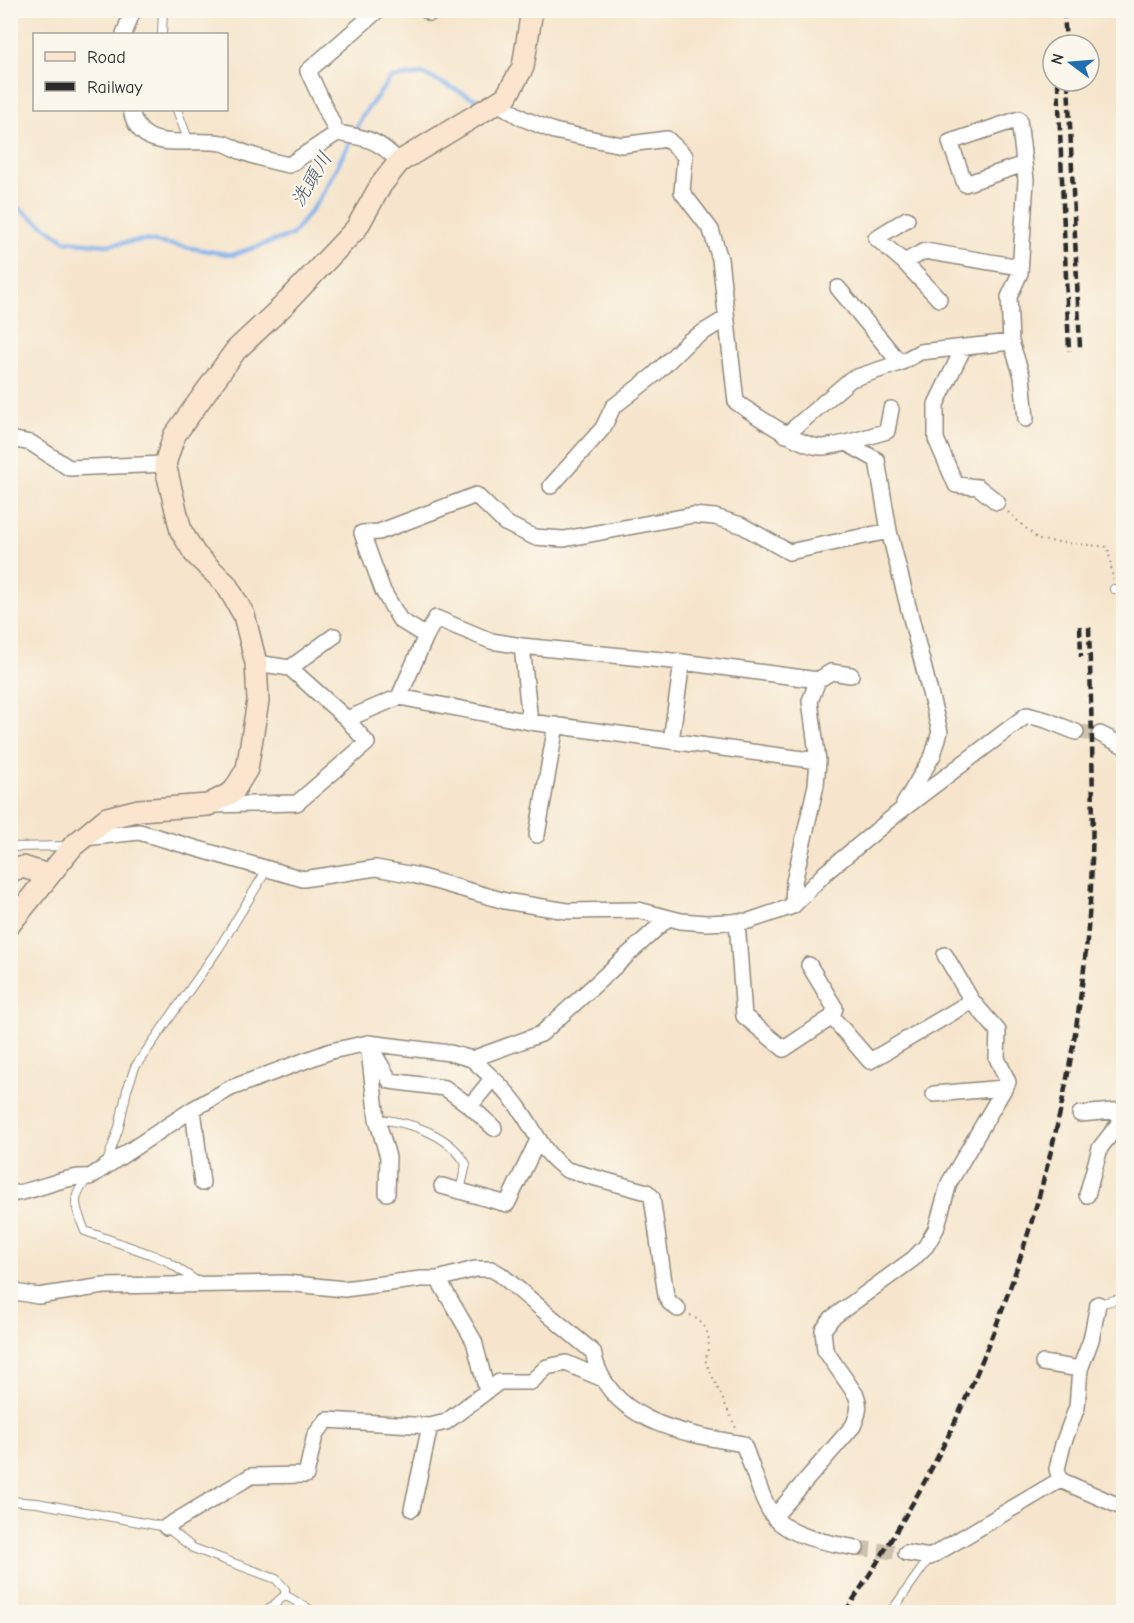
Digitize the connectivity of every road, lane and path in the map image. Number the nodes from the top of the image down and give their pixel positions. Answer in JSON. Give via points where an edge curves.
{"nodes":[{"id":1,"x":133,"y":10,"type":"edge"},
{"id":2,"x":163,"y":10,"type":"edge"},
{"id":3,"x":378,"y":10,"type":"edge"},
{"id":4,"x":426,"y":10,"type":"edge"},
{"id":5,"x":437,"y":10,"type":"edge"},
{"id":6,"x":532,"y":10,"type":"edge"},
{"id":7,"x":124,"y":33,"type":"edge"},
{"id":8,"x":162,"y":33,"type":"edge"},
{"id":9,"x":496,"y":102,"type":"junction"},
{"id":10,"x":131,"y":111,"type":"edge"},
{"id":11,"x":177,"y":111,"type":"edge"},
{"id":12,"x":337,"y":133,"type":"junction"},
{"id":13,"x":189,"y":142,"type":"junction"},
{"id":14,"x":399,"y":162,"type":"junction"},
{"id":15,"x":1024,"y":164,"type":"junction"},
{"id":16,"x":907,"y":219,"type":"dead end"},
{"id":17,"x":904,"y":262,"type":"junction"},
{"id":18,"x":1020,"y":267,"type":"junction"},
{"id":19,"x":838,"y":288,"type":"dead end"},
{"id":20,"x":939,"y":299,"type":"dead end"},
{"id":21,"x":725,"y":319,"type":"junction"},
{"id":22,"x":1011,"y":342,"type":"junction"},
{"id":23,"x":964,"y":347,"type":"junction"},
{"id":24,"x":900,"y":363,"type":"junction"},
{"id":25,"x":891,"y":409,"type":"dead end"},
{"id":26,"x":1026,"y":419,"type":"dead end"},
{"id":27,"x":786,"y":435,"type":"junction"},
{"id":28,"x":10,"y":439,"type":"edge"},
{"id":29,"x":846,"y":443,"type":"junction"},
{"id":30,"x":165,"y":464,"type":"junction"},
{"id":31,"x":551,"y":486,"type":"dead end"},
{"id":32,"x":997,"y":502,"type":"joint"},
{"id":33,"x":889,"y":531,"type":"junction"},
{"id":34,"x":1114,"y":589,"type":"joint"},
{"id":35,"x":1124,"y":589,"type":"edge"},
{"id":36,"x":334,"y":636,"type":"dead end"},
{"id":37,"x":426,"y":636,"type":"junction"},
{"id":38,"x":522,"y":646,"type":"junction"},
{"id":39,"x":682,"y":662,"type":"junction"},
{"id":40,"x":256,"y":663,"type":"junction"},
{"id":41,"x":290,"y":668,"type":"junction"},
{"id":42,"x":851,"y":675,"type":"dead end"},
{"id":43,"x":818,"y":680,"type":"junction"},
{"id":44,"x":399,"y":697,"type":"junction"},
{"id":45,"x":347,"y":719,"type":"junction"},
{"id":46,"x":530,"y":722,"type":"junction"},
{"id":47,"x":556,"y":725,"type":"junction"},
{"id":48,"x":1076,"y":732,"type":"tunnel mouth"},
{"id":49,"x":1100,"y":734,"type":"tunnel mouth"},
{"id":50,"x":671,"y":741,"type":"junction"},
{"id":51,"x":1124,"y":746,"type":"edge"},
{"id":52,"x":818,"y":761,"type":"junction"},
{"id":53,"x":208,"y":806,"type":"junction"},
{"id":54,"x":899,"y":812,"type":"junction"},
{"id":55,"x":537,"y":835,"type":"dead end"},
{"id":56,"x":79,"y":842,"type":"junction"},
{"id":57,"x":10,"y":847,"type":"edge"},
{"id":58,"x":268,"y":867,"type":"junction"},
{"id":59,"x":10,"y":871,"type":"edge"},
{"id":60,"x":48,"y":875,"type":"junction"},
{"id":61,"x":793,"y":906,"type":"junction"},
{"id":62,"x":668,"y":918,"type":"junction"},
{"id":63,"x":737,"y":921,"type":"junction"},
{"id":64,"x":10,"y":924,"type":"edge"},
{"id":65,"x":945,"y":955,"type":"dead end"},
{"id":66,"x":809,"y":965,"type":"dead end"},
{"id":67,"x":972,"y":1001,"type":"junction"},
{"id":68,"x":832,"y":1017,"type":"junction"},
{"id":69,"x":368,"y":1043,"type":"junction"},
{"id":70,"x":472,"y":1059,"type":"junction"},
{"id":71,"x":492,"y":1078,"type":"junction"},
{"id":72,"x":1004,"y":1088,"type":"junction"},
{"id":73,"x":934,"y":1094,"type":"dead end"},
{"id":74,"x":470,"y":1106,"type":"junction"},
{"id":75,"x":193,"y":1109,"type":"junction"},
{"id":76,"x":1124,"y":1110,"type":"edge"},
{"id":77,"x":1080,"y":1114,"type":"dead end"},
{"id":78,"x":1124,"y":1117,"type":"edge"},
{"id":79,"x":377,"y":1119,"type":"junction"},
{"id":80,"x":494,"y":1128,"type":"dead end"},
{"id":81,"x":537,"y":1140,"type":"junction"},
{"id":82,"x":105,"y":1166,"type":"junction"},
{"id":83,"x":90,"y":1178,"type":"junction"},
{"id":84,"x":202,"y":1183,"type":"dead end"},
{"id":85,"x":442,"y":1186,"type":"dead end"},
{"id":86,"x":460,"y":1191,"type":"junction"},
{"id":87,"x":387,"y":1193,"type":"dead end"},
{"id":88,"x":10,"y":1194,"type":"edge"},
{"id":89,"x":1087,"y":1195,"type":"dead end"},
{"id":90,"x":438,"y":1279,"type":"junction"},
{"id":91,"x":202,"y":1284,"type":"junction"},
{"id":92,"x":10,"y":1291,"type":"edge"},
{"id":93,"x":1124,"y":1298,"type":"edge"},
{"id":94,"x":1098,"y":1304,"type":"joint"},
{"id":95,"x":678,"y":1309,"type":"joint"},
{"id":96,"x":1043,"y":1363,"type":"dead end"},
{"id":97,"x":1080,"y":1369,"type":"junction"},
{"id":98,"x":603,"y":1379,"type":"junction"},
{"id":99,"x":488,"y":1391,"type":"junction"},
{"id":100,"x":429,"y":1426,"type":"junction"},
{"id":101,"x":743,"y":1444,"type":"junction"},
{"id":102,"x":1060,"y":1480,"type":"junction"},
{"id":103,"x":10,"y":1501,"type":"edge"},
{"id":104,"x":1121,"y":1507,"type":"edge"},
{"id":105,"x":412,"y":1509,"type":"dead end"},
{"id":106,"x":774,"y":1516,"type":"junction"},
{"id":107,"x":166,"y":1527,"type":"junction"},
{"id":108,"x":856,"y":1548,"type":"tunnel mouth"},
{"id":109,"x":906,"y":1553,"type":"tunnel mouth"},
{"id":110,"x":930,"y":1557,"type":"junction"},
{"id":111,"x":285,"y":1595,"type":"junction"},
{"id":112,"x":266,"y":1612,"type":"edge"},
{"id":113,"x":314,"y":1612,"type":"edge"},
{"id":114,"x":891,"y":1612,"type":"edge"}],
"edges":[{"from":1,"to":7,"type":"street"},
{"from":2,"to":8,"type":"lane"},
{"from":3,"to":12,"type":"street","via":[[308,71]]},
{"from":4,"to":5,"type":"street"},
{"from":6,"to":9,"type":"street","via":[[523,67],[506,96]]},
{"from":9,"to":14,"type":"street"},
{"from":9,"to":21,"type":"street","via":[[554,131],[622,145],[667,139],[685,156],[682,192],[711,230],[720,260]]},
{"from":10,"to":13,"type":"street","via":[[142,133],[155,140]]},
{"from":11,"to":13,"type":"lane"},
{"from":12,"to":13,"type":"street","via":[[289,165],[224,143]]},
{"from":12,"to":14,"type":"street","via":[[368,138],[386,148]]},
{"from":14,"to":30,"type":"street","via":[[356,229],[236,350],[174,436]]},
{"from":15,"to":15,"type":"street","via":[[1019,119],[950,142],[965,184]]},
{"from":15,"to":18,"type":"street"},
{"from":16,"to":17,"type":"street","via":[[876,238]]},
{"from":17,"to":18,"type":"street","via":[[925,251]]},
{"from":17,"to":20,"type":"street"},
{"from":18,"to":22,"type":"street","via":[[1009,297]]},
{"from":19,"to":24,"type":"street"},
{"from":21,"to":27,"type":"street","via":[[736,402]]},
{"from":21,"to":31,"type":"street","via":[[689,341],[613,407],[603,428]]},
{"from":22,"to":23,"type":"street"},
{"from":22,"to":26,"type":"street","via":[[1022,376]]},
{"from":23,"to":24,"type":"street","via":[[920,352]]},
{"from":23,"to":32,"type":"street","via":[[936,404],[936,439],[956,484],[978,487]]},
{"from":24,"to":27,"type":"street","via":[[851,379]]},
{"from":25,"to":29,"type":"street","via":[[887,431]]},
{"from":27,"to":29,"type":"street","via":[[820,448]]},
{"from":28,"to":30,"type":"street","via":[[31,443],[69,468]]},
{"from":29,"to":33,"type":"street","via":[[877,460]]},
{"from":30,"to":40,"type":"street","via":[[181,531],[195,554],[226,584],[244,615]]},
{"from":32,"to":34,"type":"path","via":[[1039,540],[1108,547]]},
{"from":33,"to":37,"type":"street","via":[[789,552],[741,525],[693,515],[564,539],[534,537],[505,522],[476,495],[379,532],[362,533],[383,591],[400,620]]},
{"from":33,"to":54,"type":"street","via":[[940,732],[933,755]]},
{"from":34,"to":35,"type":"lane"},
{"from":36,"to":41,"type":"street"},
{"from":37,"to":38,"type":"street","via":[[436,618],[491,641]]},
{"from":37,"to":44,"type":"street"},
{"from":38,"to":39,"type":"street"},
{"from":38,"to":46,"type":"street"},
{"from":39,"to":43,"type":"street"},
{"from":39,"to":50,"type":"street"},
{"from":40,"to":41,"type":"street"},
{"from":40,"to":53,"type":"street","via":[[258,701],[247,769],[233,792]]},
{"from":41,"to":45,"type":"street"},
{"from":42,"to":43,"type":"street","via":[[831,672]]},
{"from":43,"to":52,"type":"street","via":[[810,701]]},
{"from":44,"to":45,"type":"street"},
{"from":44,"to":46,"type":"street"},
{"from":45,"to":53,"type":"street","via":[[367,743],[297,802]]},
{"from":46,"to":47,"type":"street"},
{"from":47,"to":50,"type":"street"},
{"from":47,"to":55,"type":"street"},
{"from":48,"to":54,"type":"street","via":[[1027,715]]},
{"from":49,"to":51,"type":"street"},
{"from":50,"to":52,"type":"street"},
{"from":52,"to":61,"type":"street","via":[[794,882]]},
{"from":53,"to":56,"type":"street","via":[[139,810],[107,818]]},
{"from":54,"to":61,"type":"street","via":[[825,873]]},
{"from":56,"to":57,"type":"lane"},
{"from":56,"to":58,"type":"street","via":[[139,832]]},
{"from":56,"to":60,"type":"street"},
{"from":58,"to":62,"type":"street","via":[[303,879],[375,868],[505,901],[567,911],[638,910]]},
{"from":58,"to":82,"type":"lane","via":[[219,948],[135,1067]]},
{"from":59,"to":60,"type":"street","via":[[23,867]]},
{"from":60,"to":64,"type":"street"},
{"from":61,"to":63,"type":"street","via":[[749,921]]},
{"from":62,"to":63,"type":"street","via":[[706,923]]},
{"from":62,"to":70,"type":"street","via":[[541,1034]]},
{"from":63,"to":68,"type":"street","via":[[744,1016],[784,1049]]},
{"from":65,"to":67,"type":"street"},
{"from":66,"to":68,"type":"street","via":[[835,1008]]},
{"from":67,"to":68,"type":"street","via":[[870,1060]]},
{"from":67,"to":72,"type":"street","via":[[998,1031],[997,1058],[1008,1082]]},
{"from":69,"to":70,"type":"street"},
{"from":69,"to":74,"type":"street","via":[[390,1081],[445,1088]]},
{"from":69,"to":75,"type":"street","via":[[331,1051],[231,1088]]},
{"from":69,"to":79,"type":"street"},
{"from":70,"to":71,"type":"street"},
{"from":71,"to":74,"type":"street"},
{"from":71,"to":81,"type":"street","via":[[520,1109]]},
{"from":72,"to":73,"type":"street"},
{"from":72,"to":106,"type":"street","via":[[949,1183],[936,1228],[926,1246],[832,1318],[823,1330],[825,1350],[859,1402],[858,1416]]},
{"from":74,"to":80,"type":"street"},
{"from":75,"to":82,"type":"street"},
{"from":75,"to":84,"type":"street"},
{"from":76,"to":77,"type":"street"},
{"from":78,"to":89,"type":"street","via":[[1100,1148]]},
{"from":79,"to":86,"type":"lane","via":[[399,1121],[428,1131],[460,1153],[466,1164]]},
{"from":79,"to":87,"type":"street","via":[[387,1157]]},
{"from":81,"to":86,"type":"street","via":[[507,1204]]},
{"from":81,"to":95,"type":"street","via":[[549,1157],[567,1170],[647,1192],[653,1202],[666,1296],[669,1304]]},
{"from":82,"to":83,"type":"street"},
{"from":83,"to":88,"type":"street","via":[[79,1177],[27,1193]]},
{"from":83,"to":91,"type":"lane","via":[[79,1189],[75,1207],[85,1231],[150,1254]]},
{"from":85,"to":86,"type":"street"},
{"from":90,"to":91,"type":"street","via":[[344,1289],[286,1283]]},
{"from":90,"to":98,"type":"street","via":[[475,1269],[500,1274],[593,1352]]},
{"from":90,"to":99,"type":"street","via":[[474,1341]]},
{"from":91,"to":92,"type":"street","via":[[104,1286],[38,1296]]},
{"from":93,"to":94,"type":"lane"},
{"from":94,"to":97,"type":"street"},
{"from":95,"to":101,"type":"path","via":[[707,1328],[710,1338],[705,1360]]},
{"from":96,"to":97,"type":"street"},
{"from":97,"to":102,"type":"street","via":[[1077,1407],[1057,1469]]},
{"from":98,"to":99,"type":"street","via":[[566,1363],[547,1367],[531,1382],[499,1382]]},
{"from":98,"to":101,"type":"street","via":[[633,1411],[650,1420],[693,1436]]},
{"from":99,"to":100,"type":"street","via":[[446,1422]]},
{"from":100,"to":105,"type":"street"},
{"from":100,"to":107,"type":"street","via":[[327,1420],[315,1436],[306,1475],[251,1476]]},
{"from":101,"to":106,"type":"street"},
{"from":102,"to":104,"type":"street"},
{"from":102,"to":110,"type":"street"},
{"from":103,"to":107,"type":"lane"},
{"from":106,"to":108,"type":"street","via":[[802,1534]]},
{"from":107,"to":111,"type":"lane","via":[[193,1548],[276,1579]]},
{"from":109,"to":110,"type":"street"},
{"from":110,"to":114,"type":"lane"},
{"from":111,"to":112,"type":"lane"},
{"from":111,"to":113,"type":"lane"}]}
